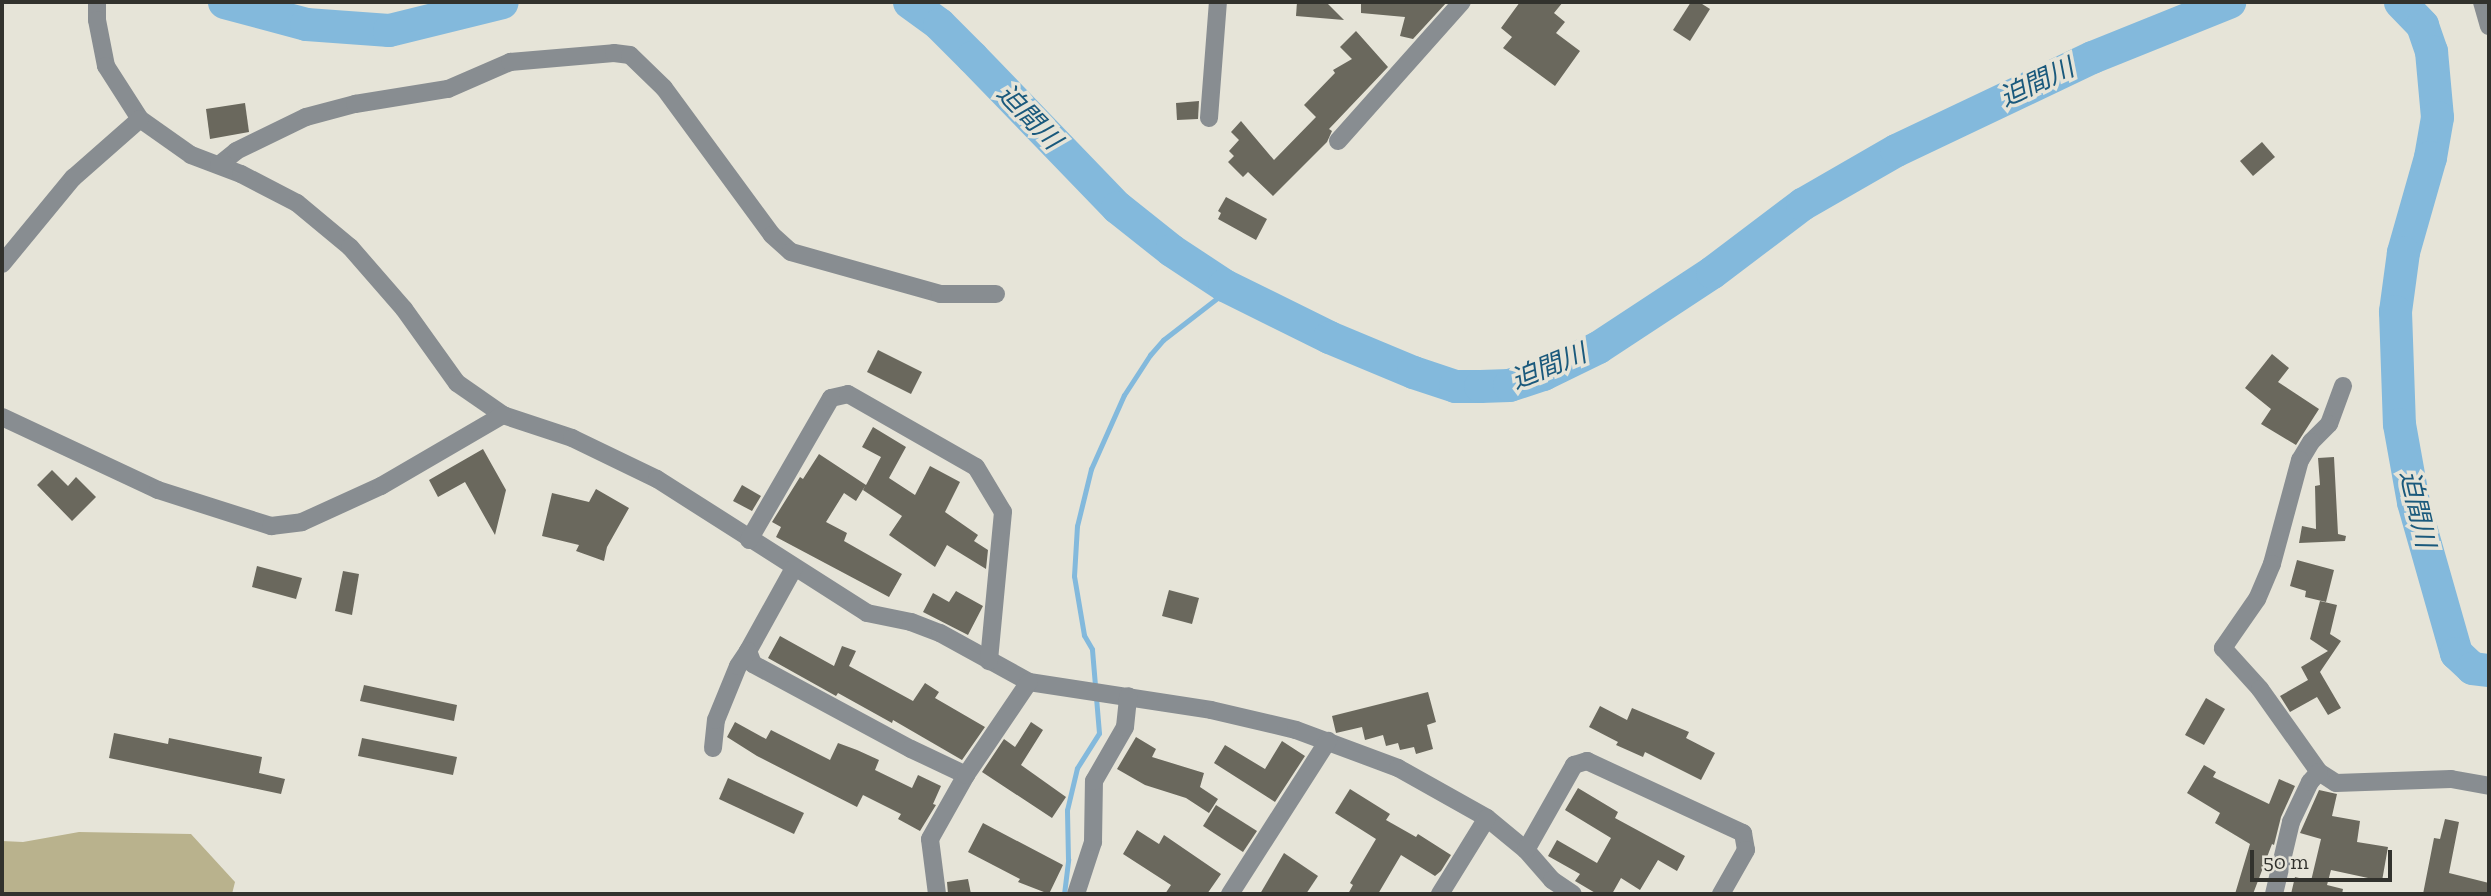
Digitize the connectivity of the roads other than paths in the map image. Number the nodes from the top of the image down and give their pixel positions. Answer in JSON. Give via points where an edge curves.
{"nodes":[{"id":1,"x":1218,"y":2,"type":"edge"},
{"id":2,"x":1462,"y":2,"type":"edge"},
{"id":3,"x":2482,"y":2,"type":"edge"},
{"id":4,"x":97,"y":11,"type":"edge"},
{"id":5,"x":2489,"y":26,"type":"edge"},
{"id":6,"x":1209,"y":118,"type":"dead end"},
{"id":7,"x":140,"y":119,"type":"junction"},
{"id":8,"x":1338,"y":141,"type":"dead end"},
{"id":9,"x":219,"y":165,"type":"junction"},
{"id":10,"x":2,"y":264,"type":"edge"},
{"id":11,"x":996,"y":294,"type":"dead end"},
{"id":12,"x":2343,"y":386,"type":"dead end"},
{"id":13,"x":503,"y":415,"type":"junction"},
{"id":14,"x":2,"y":417,"type":"edge"},
{"id":15,"x":749,"y":540,"type":"junction"},
{"id":16,"x":794,"y":568,"type":"junction"},
{"id":17,"x":748,"y":651,"type":"junction"},
{"id":18,"x":989,"y":661,"type":"junction"},
{"id":19,"x":1029,"y":682,"type":"junction"},
{"id":20,"x":1128,"y":696,"type":"junction"},
{"id":21,"x":1328,"y":741,"type":"junction"},
{"id":22,"x":713,"y":748,"type":"dead end"},
{"id":23,"x":2319,"y":772,"type":"junction"},
{"id":24,"x":966,"y":775,"type":"junction"},
{"id":25,"x":2489,"y":786,"type":"edge"},
{"id":26,"x":1487,"y":818,"type":"junction"},
{"id":27,"x":1526,"y":850,"type":"junction"},
{"id":28,"x":937,"y":894,"type":"edge"},
{"id":29,"x":1076,"y":894,"type":"edge"},
{"id":30,"x":1230,"y":894,"type":"edge"},
{"id":31,"x":1440,"y":894,"type":"edge"},
{"id":32,"x":1573,"y":894,"type":"edge"},
{"id":33,"x":1721,"y":894,"type":"edge"},
{"id":34,"x":2274,"y":894,"type":"edge"}],
"edges":[{"from":1,"to":6,"type":"street"},
{"from":2,"to":8,"type":"street"},
{"from":3,"to":5,"type":"street"},
{"from":4,"to":7,"type":"street","via":[[106,66]]},
{"from":7,"to":9,"type":"street","via":[[181,148]]},
{"from":7,"to":10,"type":"street","via":[[73,178]]},
{"from":9,"to":11,"type":"street","via":[[236,151],[306,117],[448,89],[510,62],[614,52],[631,55],[664,88],[772,235],[791,252],[940,294]]},
{"from":9,"to":13,"type":"street","via":[[297,203],[351,247],[404,309],[457,383]]},
{"from":12,"to":23,"type":"street","via":[[2329,424],[2300,460],[2272,564],[2257,599],[2223,648],[2260,689]]},
{"from":13,"to":14,"type":"street","via":[[381,486],[302,522],[271,526],[158,490]]},
{"from":13,"to":15,"type":"street","via":[[572,438],[657,478]]},
{"from":15,"to":16,"type":"street"},
{"from":15,"to":18,"type":"street","via":[[831,398],[848,394],[976,467],[1003,512]]},
{"from":16,"to":17,"type":"street"},
{"from":16,"to":18,"type":"street","via":[[867,613],[940,633]]},
{"from":17,"to":22,"type":"street","via":[[716,720]]},
{"from":17,"to":24,"type":"street","via":[[753,664]]},
{"from":18,"to":19,"type":"street"},
{"from":19,"to":20,"type":"street"},
{"from":19,"to":24,"type":"street"},
{"from":20,"to":21,"type":"street","via":[[1211,710]]},
{"from":20,"to":29,"type":"street","via":[[1125,727],[1094,781],[1093,842]]},
{"from":21,"to":26,"type":"street","via":[[1398,768]]},
{"from":21,"to":30,"type":"street"},
{"from":23,"to":25,"type":"street","via":[[2336,783],[2451,779]]},
{"from":23,"to":34,"type":"street","via":[[2291,822]]},
{"from":24,"to":28,"type":"street","via":[[930,839]]},
{"from":26,"to":27,"type":"street"},
{"from":26,"to":31,"type":"street"},
{"from":27,"to":32,"type":"street","via":[[1552,880]]},
{"from":27,"to":33,"type":"street","via":[[1574,765],[1587,761],[1743,833],[1746,850]]}]}
